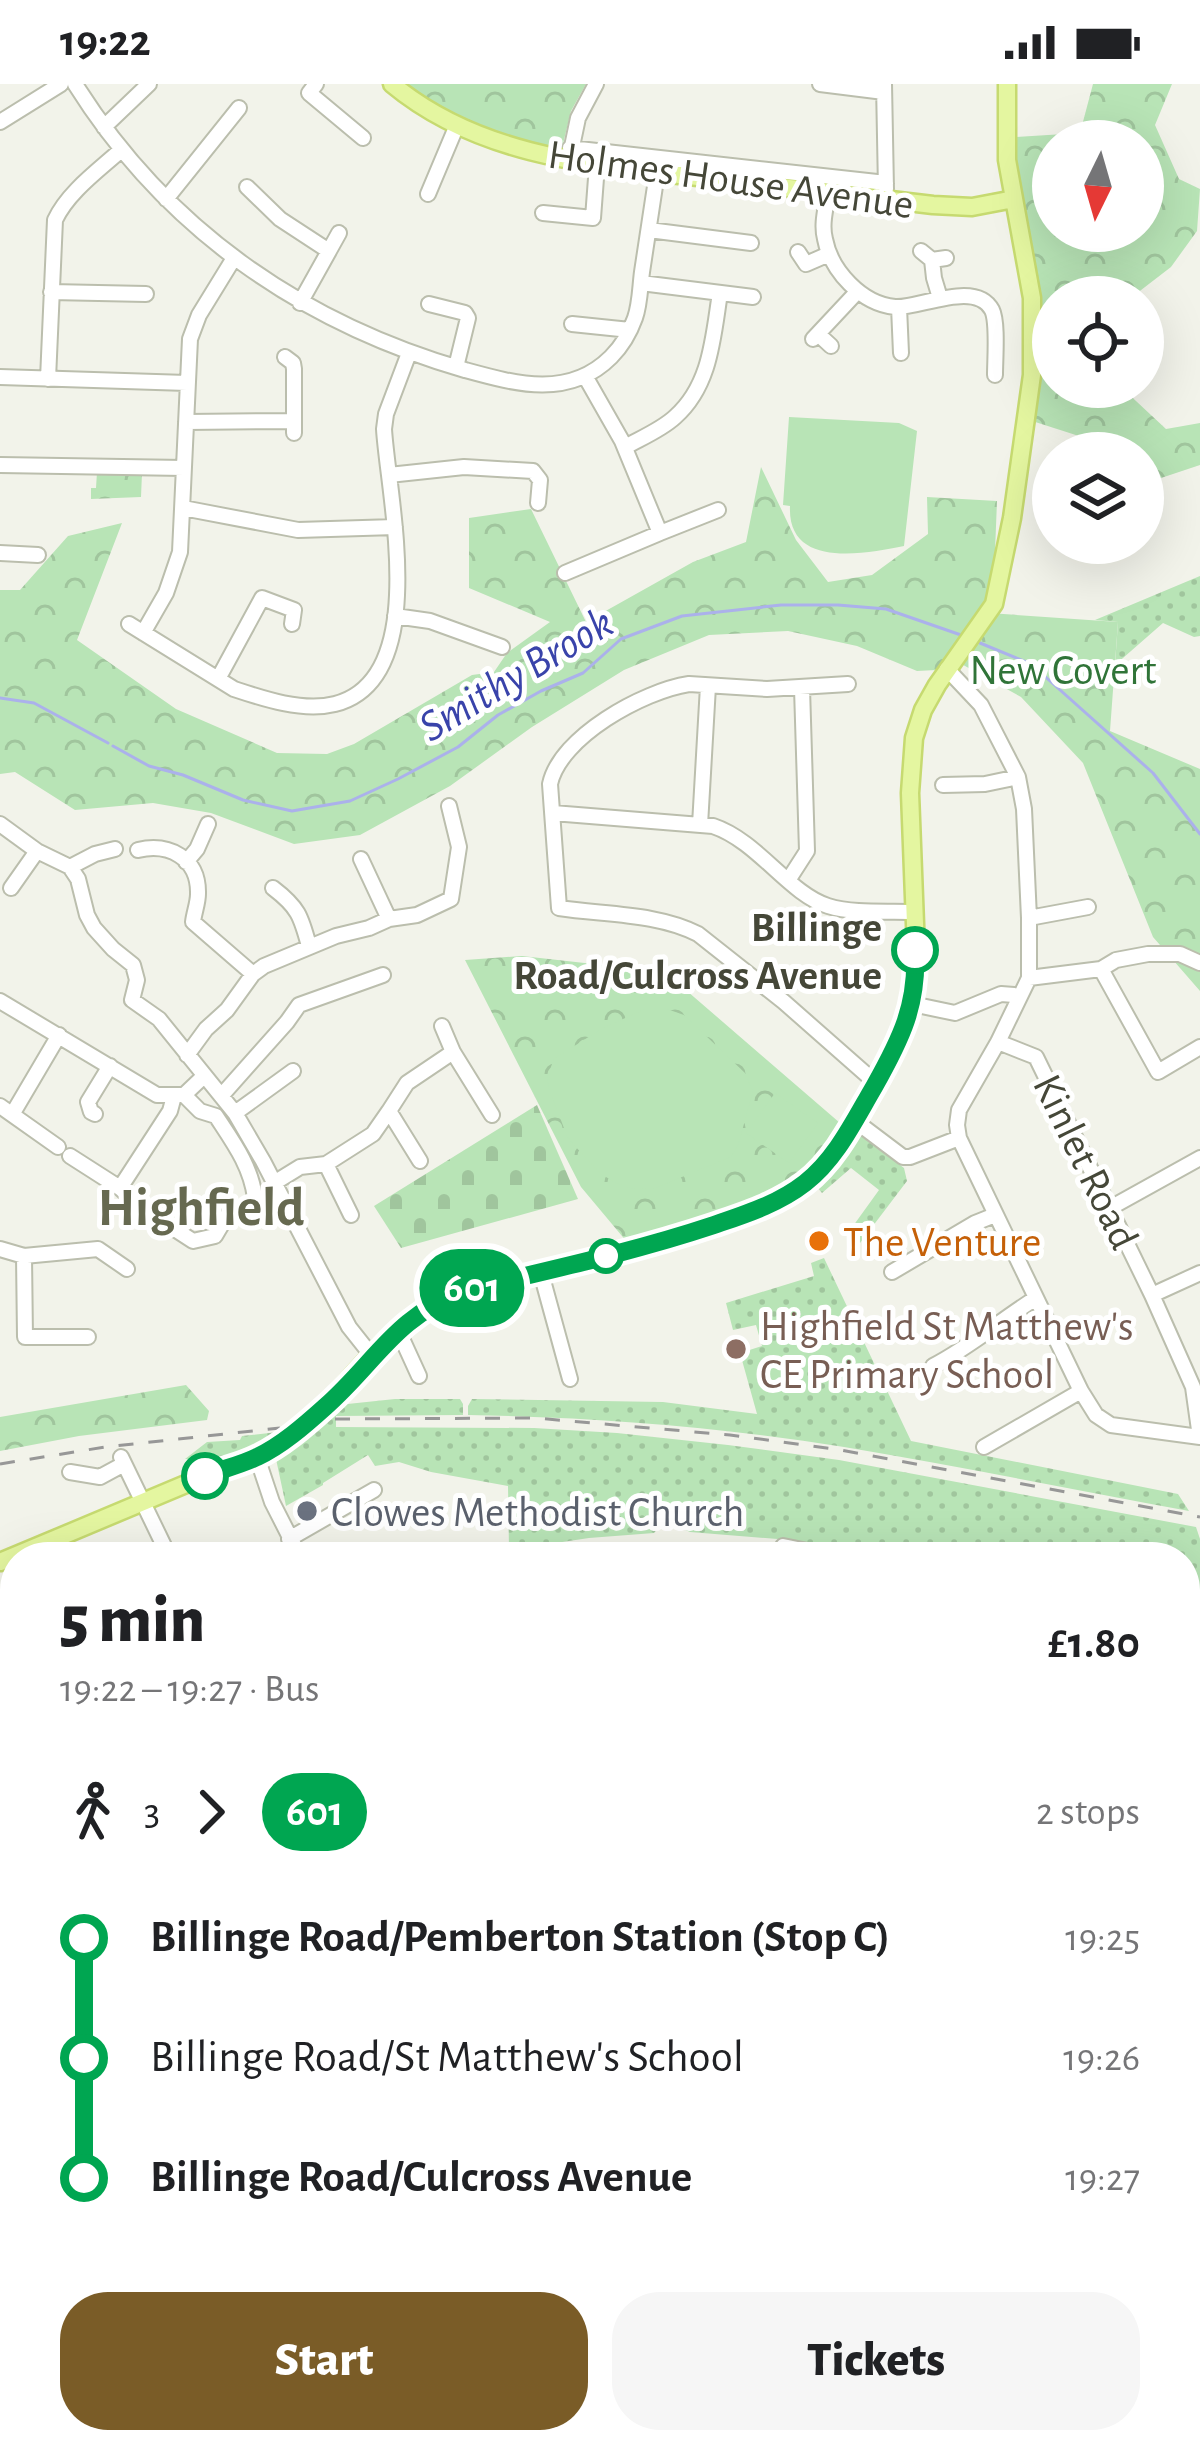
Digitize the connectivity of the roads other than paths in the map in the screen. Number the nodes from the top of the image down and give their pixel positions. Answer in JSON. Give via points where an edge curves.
{"nodes":[{"id":1,"x":61,"y":84,"type":"edge"},
{"id":2,"x":75,"y":84,"type":"edge"},
{"id":3,"x":149,"y":84,"type":"edge"},
{"id":4,"x":393,"y":84,"type":"edge"},
{"id":5,"x":596,"y":84,"type":"edge"},
{"id":6,"x":820,"y":84,"type":"edge"},
{"id":7,"x":1007,"y":84,"type":"edge"},
{"id":8,"x":308,"y":87,"type":"edge"},
{"id":9,"x":884,"y":88,"type":"edge"},
{"id":10,"x":238,"y":108,"type":"dead end"},
{"id":11,"x":0,"y":122,"type":"edge"},
{"id":12,"x":457,"y":125,"type":"junction"},
{"id":13,"x":104,"y":127,"type":"junction"},
{"id":14,"x":363,"y":138,"type":"dead end"},
{"id":15,"x":1005,"y":143,"type":"junction"},
{"id":16,"x":122,"y":150,"type":"junction"},
{"id":17,"x":570,"y":155,"type":"junction"},
{"id":18,"x":597,"y":166,"type":"junction"},
{"id":19,"x":657,"y":172,"type":"junction"},
{"id":20,"x":246,"y":188,"type":"dead end"},
{"id":21,"x":886,"y":192,"type":"junction"},
{"id":22,"x":828,"y":193,"type":"junction"},
{"id":23,"x":428,"y":194,"type":"dead end"},
{"id":24,"x":166,"y":199,"type":"junction"},
{"id":25,"x":1014,"y":199,"type":"junction"},
{"id":26,"x":933,"y":205,"type":"junction"},
{"id":27,"x":972,"y":207,"type":"junction"},
{"id":28,"x":543,"y":213,"type":"dead end"},
{"id":29,"x":649,"y":230,"type":"junction"},
{"id":30,"x":339,"y":233,"type":"dead end"},
{"id":31,"x":1022,"y":241,"type":"junction"},
{"id":32,"x":751,"y":243,"type":"dead end"},
{"id":33,"x":328,"y":251,"type":"junction"},
{"id":34,"x":829,"y":254,"type":"junction"},
{"id":35,"x":933,"y":256,"type":"dead end"},
{"id":36,"x":234,"y":258,"type":"junction"},
{"id":37,"x":803,"y":264,"type":"dead end"},
{"id":38,"x":640,"y":283,"type":"junction"},
{"id":39,"x":137,"y":290,"type":"dead end"},
{"id":40,"x":51,"y":292,"type":"junction"},
{"id":41,"x":857,"y":292,"type":"junction"},
{"id":42,"x":720,"y":293,"type":"junction"},
{"id":43,"x":753,"y":297,"type":"dead end"},
{"id":44,"x":940,"y":298,"type":"junction"},
{"id":45,"x":300,"y":302,"type":"junction"},
{"id":46,"x":428,"y":304,"type":"dead end"},
{"id":47,"x":899,"y":308,"type":"junction"},
{"id":48,"x":636,"y":322,"type":"junction"},
{"id":49,"x":572,"y":324,"type":"dead end"},
{"id":50,"x":831,"y":346,"type":"dead end"},
{"id":51,"x":409,"y":353,"type":"junction"},
{"id":52,"x":902,"y":353,"type":"dead end"},
{"id":53,"x":285,"y":357,"type":"dead end"},
{"id":54,"x":456,"y":367,"type":"junction"},
{"id":55,"x":995,"y":375,"type":"dead end"},
{"id":56,"x":0,"y":376,"type":"edge"},
{"id":57,"x":586,"y":376,"type":"junction"},
{"id":58,"x":48,"y":379,"type":"junction"},
{"id":59,"x":187,"y":383,"type":"junction"},
{"id":60,"x":186,"y":422,"type":"junction"},
{"id":61,"x":625,"y":447,"type":"junction"},
{"id":62,"x":0,"y":465,"type":"edge"},
{"id":63,"x":184,"y":468,"type":"junction"},
{"id":64,"x":389,"y":475,"type":"junction"},
{"id":65,"x":538,"y":504,"type":"dead end"},
{"id":66,"x":183,"y":508,"type":"junction"},
{"id":67,"x":718,"y":510,"type":"dead end"},
{"id":68,"x":395,"y":527,"type":"junction"},
{"id":69,"x":660,"y":533,"type":"junction"},
{"id":70,"x":0,"y":553,"type":"edge"},
{"id":71,"x":32,"y":560,"type":"dead end"},
{"id":72,"x":565,"y":573,"type":"dead end"},
{"id":73,"x":395,"y":616,"type":"junction"},
{"id":74,"x":129,"y":624,"type":"dead end"},
{"id":75,"x":292,"y":624,"type":"dead end"},
{"id":76,"x":143,"y":633,"type":"junction"},
{"id":77,"x":502,"y":648,"type":"dead end"},
{"id":78,"x":947,"y":669,"type":"junction"},
{"id":79,"x":218,"y":679,"type":"junction"},
{"id":80,"x":848,"y":684,"type":"dead end"},
{"id":81,"x":707,"y":686,"type":"junction"},
{"id":82,"x":802,"y":688,"type":"junction"},
{"id":83,"x":1018,"y":777,"type":"junction"},
{"id":84,"x":943,"y":785,"type":"dead end"},
{"id":85,"x":449,"y":806,"type":"dead end"},
{"id":86,"x":553,"y":813,"type":"junction"},
{"id":87,"x":0,"y":824,"type":"edge"},
{"id":88,"x":208,"y":824,"type":"dead end"},
{"id":89,"x":700,"y":825,"type":"junction"},
{"id":90,"x":115,"y":849,"type":"dead end"},
{"id":91,"x":138,"y":850,"type":"dead end"},
{"id":92,"x":37,"y":851,"type":"junction"},
{"id":93,"x":361,"y":859,"type":"dead end"},
{"id":94,"x":186,"y":862,"type":"junction"},
{"id":95,"x":70,"y":867,"type":"junction"},
{"id":96,"x":789,"y":879,"type":"junction"},
{"id":97,"x":11,"y":888,"type":"dead end"},
{"id":98,"x":273,"y":888,"type":"dead end"},
{"id":99,"x":1088,"y":908,"type":"dead end"},
{"id":100,"x":913,"y":912,"type":"junction"},
{"id":101,"x":1029,"y":918,"type":"junction"},
{"id":102,"x":389,"y":920,"type":"junction"},
{"id":103,"x":193,"y":922,"type":"junction"},
{"id":104,"x":177,"y":928,"type":"dead end"},
{"id":105,"x":309,"y":946,"type":"junction"},
{"id":106,"x":1200,"y":963,"type":"edge"},
{"id":107,"x":1101,"y":969,"type":"junction"},
{"id":108,"x":253,"y":974,"type":"junction"},
{"id":109,"x":383,"y":975,"type":"dead end"},
{"id":110,"x":1029,"y":978,"type":"junction"},
{"id":111,"x":1014,"y":995,"type":"dead end"},
{"id":112,"x":0,"y":1001,"type":"edge"},
{"id":113,"x":912,"y":1004,"type":"junction"},
{"id":114,"x":442,"y":1026,"type":"dead end"},
{"id":115,"x":59,"y":1035,"type":"junction"},
{"id":116,"x":998,"y":1042,"type":"junction"},
{"id":117,"x":1200,"y":1047,"type":"edge"},
{"id":118,"x":453,"y":1052,"type":"junction"},
{"id":119,"x":187,"y":1055,"type":"junction"},
{"id":120,"x":110,"y":1066,"type":"junction"},
{"id":121,"x":293,"y":1071,"type":"dead end"},
{"id":122,"x":204,"y":1076,"type":"junction"},
{"id":123,"x":876,"y":1083,"type":"junction"},
{"id":124,"x":179,"y":1095,"type":"junction"},
{"id":125,"x":222,"y":1095,"type":"junction"},
{"id":126,"x":85,"y":1106,"type":"dead end"},
{"id":127,"x":6,"y":1109,"type":"edge"},
{"id":128,"x":388,"y":1111,"type":"junction"},
{"id":129,"x":235,"y":1113,"type":"junction"},
{"id":130,"x":492,"y":1114,"type":"dead end"},
{"id":131,"x":854,"y":1120,"type":"junction"},
{"id":132,"x":959,"y":1138,"type":"junction"},
{"id":133,"x":1200,"y":1158,"type":"edge"},
{"id":134,"x":420,"y":1161,"type":"dead end"},
{"id":135,"x":326,"y":1164,"type":"junction"},
{"id":136,"x":274,"y":1183,"type":"junction"},
{"id":137,"x":120,"y":1187,"type":"junction"},
{"id":138,"x":1110,"y":1208,"type":"junction"},
{"id":139,"x":351,"y":1215,"type":"dead end"},
{"id":140,"x":995,"y":1215,"type":"junction"},
{"id":141,"x":0,"y":1249,"type":"edge"},
{"id":142,"x":24,"y":1256,"type":"junction"},
{"id":143,"x":127,"y":1268,"type":"dead end"},
{"id":144,"x":892,"y":1272,"type":"dead end"},
{"id":145,"x":541,"y":1273,"type":"junction"},
{"id":146,"x":1200,"y":1273,"type":"edge"},
{"id":147,"x":1152,"y":1295,"type":"junction"},
{"id":148,"x":1036,"y":1298,"type":"junction"},
{"id":149,"x":398,"y":1330,"type":"junction"},
{"id":150,"x":88,"y":1337,"type":"dead end"},
{"id":151,"x":372,"y":1356,"type":"junction"},
{"id":152,"x":933,"y":1366,"type":"dead end"},
{"id":153,"x":419,"y":1376,"type":"dead end"},
{"id":154,"x":570,"y":1379,"type":"dead end"},
{"id":155,"x":1081,"y":1390,"type":"junction"},
{"id":156,"x":1200,"y":1437,"type":"edge"},
{"id":157,"x":984,"y":1447,"type":"dead end"},
{"id":158,"x":257,"y":1457,"type":"junction"},
{"id":159,"x":70,"y":1472,"type":"dead end"},
{"id":160,"x":374,"y":1490,"type":"dead end"},
{"id":161,"x":143,"y":1503,"type":"junction"},
{"id":162,"x":289,"y":1539,"type":"junction"},
{"id":163,"x":52,"y":1542,"type":"edge"},
{"id":164,"x":162,"y":1542,"type":"edge"},
{"id":165,"x":291,"y":1542,"type":"edge"}],
"edges":[{"from":1,"to":11,"type":"street"},
{"from":2,"to":13,"type":"street"},
{"from":3,"to":13,"type":"street"},
{"from":4,"to":12,"type":"main road","name":"Holmes House Avenue"},
{"from":5,"to":17,"type":"street"},
{"from":6,"to":9,"type":"street"},
{"from":7,"to":15,"type":"main road"},
{"from":8,"to":14,"type":"street"},
{"from":9,"to":21,"type":"street"},
{"from":10,"to":24,"type":"street"},
{"from":12,"to":17,"type":"main road","name":"Holmes House Avenue"},
{"from":12,"to":23,"type":"street"},
{"from":13,"to":16,"type":"street"},
{"from":15,"to":25,"type":"main road"},
{"from":15,"to":26,"type":"main road","via":[[991,193]]},
{"from":16,"to":24,"type":"street"},
{"from":16,"to":40,"type":"street","via":[[58,211]]},
{"from":17,"to":18,"type":"main road","name":"Holmes House Avenue"},
{"from":17,"to":21,"type":"street"},
{"from":18,"to":19,"type":"main road","name":"Holmes House Avenue"},
{"from":18,"to":28,"type":"street","via":[[593,218]]},
{"from":19,"to":22,"type":"main road","name":"Holmes House Avenue"},
{"from":19,"to":29,"type":"street"},
{"from":20,"to":33,"type":"street"},
{"from":21,"to":22,"type":"main road","name":"Holmes House Avenue"},
{"from":21,"to":26,"type":"main road","name":"Holmes House Avenue"},
{"from":22,"to":34,"type":"street"},
{"from":24,"to":36,"type":"street"},
{"from":25,"to":27,"type":"main road","name":"Holmes House Avenue"},
{"from":25,"to":31,"type":"main road"},
{"from":26,"to":27,"type":"main road","name":"Holmes House Avenue"},
{"from":27,"to":31,"type":"main road","via":[[1003,218]]},
{"from":29,"to":32,"type":"street"},
{"from":29,"to":38,"type":"street"},
{"from":30,"to":33,"type":"street"},
{"from":31,"to":78,"type":"main road","via":[[1032,375],[1008,541],[994,604]]},
{"from":33,"to":45,"type":"street"},
{"from":34,"to":37,"type":"street"},
{"from":34,"to":41,"type":"street"},
{"from":35,"to":44,"type":"street"},
{"from":36,"to":45,"type":"street"},
{"from":36,"to":59,"type":"street","via":[[190,338]]},
{"from":38,"to":42,"type":"street"},
{"from":38,"to":48,"type":"street"},
{"from":39,"to":40,"type":"street"},
{"from":40,"to":58,"type":"street"},
{"from":41,"to":47,"type":"street"},
{"from":41,"to":50,"type":"street","via":[[815,336]]},
{"from":42,"to":43,"type":"street"},
{"from":42,"to":61,"type":"street","via":[[709,366],[695,392],[676,417]]},
{"from":44,"to":47,"type":"street"},
{"from":44,"to":55,"type":"street","via":[[975,298],[992,310]]},
{"from":45,"to":51,"type":"street"},
{"from":46,"to":54,"type":"street","via":[[467,318]]},
{"from":47,"to":52,"type":"street"},
{"from":48,"to":49,"type":"street"},
{"from":48,"to":57,"type":"street"},
{"from":51,"to":54,"type":"street"},
{"from":51,"to":64,"type":"street","via":[[384,422]]},
{"from":53,"to":60,"type":"street","via":[[294,369],[293,427]]},
{"from":54,"to":57,"type":"street","via":[[541,386]]},
{"from":56,"to":58,"type":"street"},
{"from":57,"to":61,"type":"street"},
{"from":58,"to":59,"type":"street"},
{"from":59,"to":60,"type":"street"},
{"from":60,"to":63,"type":"street"},
{"from":61,"to":69,"type":"street"},
{"from":62,"to":63,"type":"street"},
{"from":63,"to":66,"type":"street"},
{"from":64,"to":65,"type":"street","via":[[533,471]]},
{"from":64,"to":68,"type":"street"},
{"from":66,"to":68,"type":"street","via":[[298,530]]},
{"from":66,"to":76,"type":"street","via":[[177,566]]},
{"from":67,"to":69,"type":"street"},
{"from":68,"to":73,"type":"street"},
{"from":69,"to":72,"type":"street"},
{"from":70,"to":71,"type":"street"},
{"from":73,"to":77,"type":"street"},
{"from":73,"to":79,"type":"street","via":[[376,675],[332,705],[249,694]]},
{"from":74,"to":76,"type":"street"},
{"from":75,"to":79,"type":"street","via":[[294,610],[262,598]]},
{"from":76,"to":79,"type":"street"},
{"from":78,"to":83,"type":"street","via":[[981,705]]},
{"from":78,"to":100,"type":"main road","via":[[923,710],[910,763]]},
{"from":80,"to":82,"type":"street"},
{"from":81,"to":82,"type":"street"},
{"from":81,"to":86,"type":"street","via":[[665,690],[571,746],[553,772]]},
{"from":81,"to":89,"type":"street"},
{"from":82,"to":96,"type":"street","via":[[807,851]]},
{"from":83,"to":84,"type":"street"},
{"from":83,"to":101,"type":"street"},
{"from":85,"to":102,"type":"street","via":[[459,848],[457,903]]},
{"from":86,"to":89,"type":"street"},
{"from":86,"to":123,"type":"street","via":[[560,908],[698,934]]},
{"from":87,"to":92,"type":"street"},
{"from":88,"to":94,"type":"street"},
{"from":89,"to":96,"type":"street","via":[[735,835]]},
{"from":90,"to":95,"type":"street"},
{"from":91,"to":94,"type":"street","via":[[160,847]]},
{"from":92,"to":95,"type":"street"},
{"from":92,"to":97,"type":"street"},
{"from":93,"to":102,"type":"street"},
{"from":94,"to":103,"type":"street","via":[[197,885]]},
{"from":95,"to":119,"type":"street","via":[[94,928],[133,965],[132,1000]]},
{"from":96,"to":100,"type":"street","via":[[826,906]]},
{"from":98,"to":105,"type":"street","via":[[295,905]]},
{"from":99,"to":101,"type":"street"},
{"from":100,"to":113,"type":"main road"},
{"from":101,"to":110,"type":"street"},
{"from":102,"to":105,"type":"street"},
{"from":103,"to":104,"type":"street"},
{"from":103,"to":108,"type":"street"},
{"from":105,"to":108,"type":"street"},
{"from":106,"to":107,"type":"street","via":[[1148,954]]},
{"from":107,"to":110,"type":"street"},
{"from":107,"to":117,"type":"street","via":[[1158,1072]]},
{"from":108,"to":119,"type":"street"},
{"from":109,"to":125,"type":"street","via":[[299,1005]]},
{"from":110,"to":116,"type":"street"},
{"from":111,"to":113,"type":"street","via":[[955,1013]]},
{"from":112,"to":115,"type":"street"},
{"from":113,"to":123,"type":"main road"},
{"from":114,"to":118,"type":"street"},
{"from":115,"to":120,"type":"street"},
{"from":115,"to":127,"type":"street"},
{"from":116,"to":132,"type":"street","via":[[959,1110]]},
{"from":116,"to":138,"type":"street","name":"Kinlet Road","via":[[1036,1058]]},
{"from":118,"to":128,"type":"street","via":[[406,1083]]},
{"from":118,"to":130,"type":"street"},
{"from":119,"to":122,"type":"street"},
{"from":120,"to":124,"type":"street","via":[[158,1095]]},
{"from":120,"to":126,"type":"street"},
{"from":121,"to":129,"type":"street"},
{"from":122,"to":124,"type":"street"},
{"from":122,"to":125,"type":"street"},
{"from":123,"to":131,"type":"main road"},
{"from":124,"to":137,"type":"street"},
{"from":124,"to":137,"type":"street","via":[[216,1116],[248,1168],[255,1198],[228,1214],[215,1236],[193,1241],[155,1221]]},
{"from":125,"to":129,"type":"street"},
{"from":127,"to":137,"type":"street"},
{"from":128,"to":134,"type":"street"},
{"from":128,"to":135,"type":"street","via":[[373,1134]]},
{"from":129,"to":136,"type":"street"},
{"from":131,"to":132,"type":"street","via":[[903,1157]]},
{"from":131,"to":145,"type":"main road","via":[[820,1169],[767,1206]]},
{"from":132,"to":140,"type":"street"},
{"from":133,"to":138,"type":"street"},
{"from":135,"to":136,"type":"street","via":[[300,1167]]},
{"from":135,"to":139,"type":"street"},
{"from":136,"to":151,"type":"street","via":[[349,1328]]},
{"from":138,"to":147,"type":"street","name":"Kinlet Road"},
{"from":140,"to":144,"type":"street"},
{"from":140,"to":148,"type":"street"},
{"from":141,"to":142,"type":"street"},
{"from":142,"to":143,"type":"street","via":[[98,1249]]},
{"from":142,"to":150,"type":"street","via":[[25,1336]]},
{"from":145,"to":149,"type":"main road","via":[[444,1298]]},
{"from":145,"to":154,"type":"street"},
{"from":146,"to":147,"type":"street"},
{"from":147,"to":156,"type":"street","name":"Kinlet Road","via":[[1193,1387]]},
{"from":148,"to":152,"type":"street"},
{"from":148,"to":155,"type":"street"},
{"from":149,"to":151,"type":"main road"},
{"from":149,"to":153,"type":"street"},
{"from":151,"to":158,"type":"main road","via":[[325,1407]]},
{"from":155,"to":156,"type":"street","via":[[1111,1425]]},
{"from":155,"to":157,"type":"street"},
{"from":158,"to":161,"type":"main road"},
{"from":158,"to":162,"type":"street"},
{"from":159,"to":161,"type":"street","via":[[100,1477],[123,1460]]},
{"from":160,"to":162,"type":"street"},
{"from":161,"to":163,"type":"main road"},
{"from":161,"to":164,"type":"street"},
{"from":162,"to":165,"type":"street"}]}
